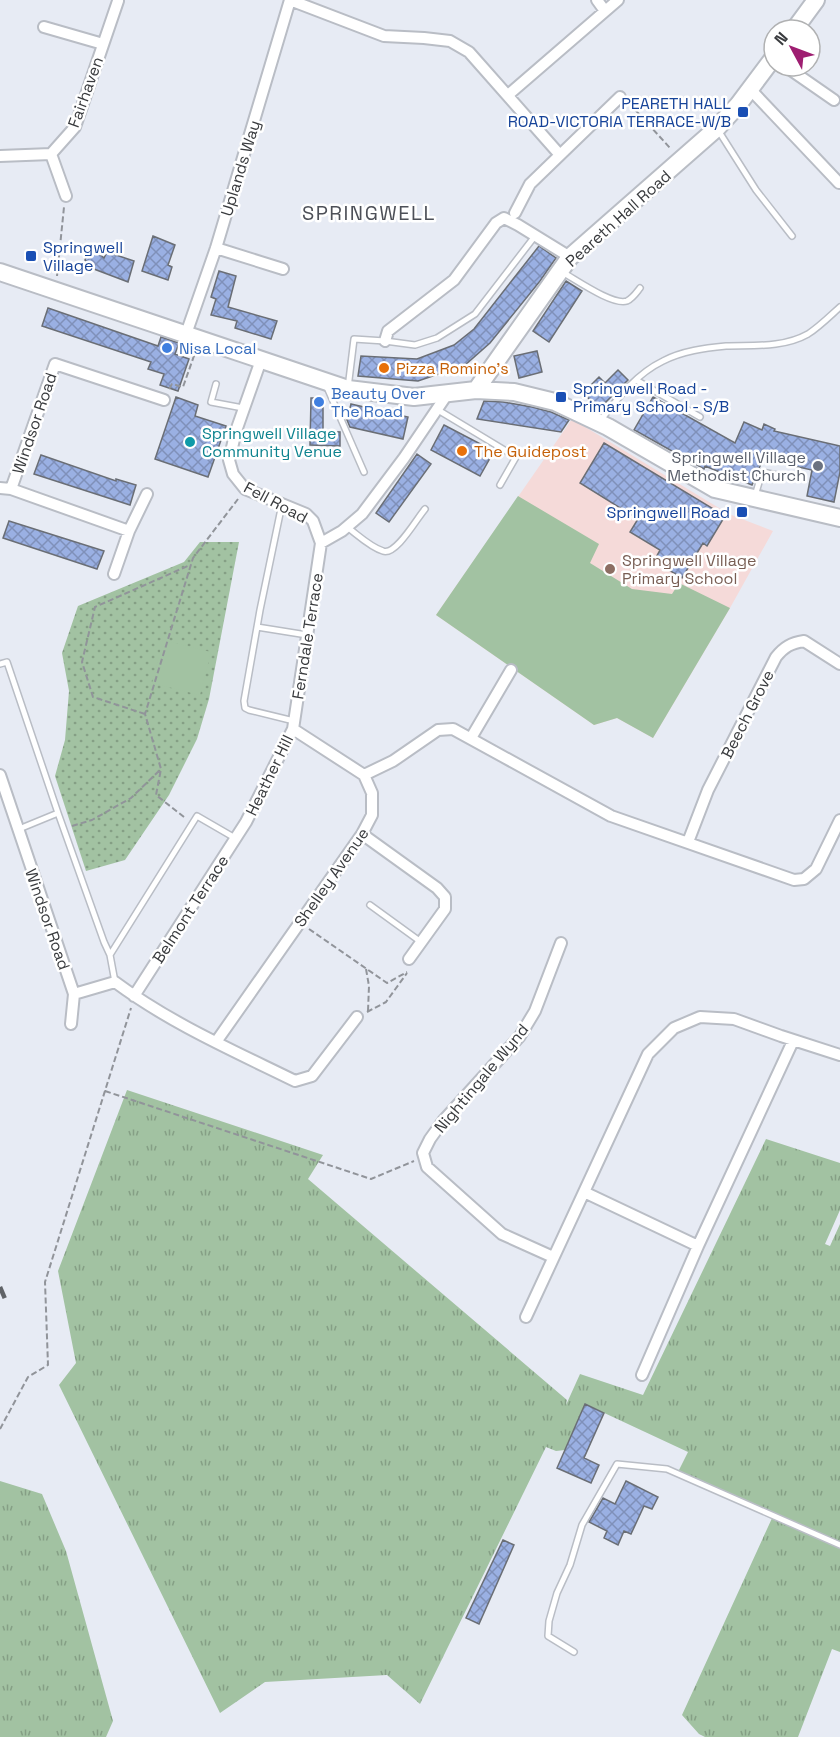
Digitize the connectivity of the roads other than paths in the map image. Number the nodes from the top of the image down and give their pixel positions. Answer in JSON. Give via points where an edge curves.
{"nodes":[{"id":1,"x":290,"y":0,"type":"edge"},
{"id":2,"x":597,"y":0,"type":"edge"},
{"id":3,"x":618,"y":0,"type":"edge"},
{"id":4,"x":816,"y":0,"type":"edge"},
{"id":5,"x":118,"y":1,"type":"edge"},
{"id":6,"x":605,"y":11,"type":"junction"},
{"id":7,"x":803,"y":18,"type":"edge"},
{"id":8,"x":44,"y":27,"type":"dead end"},
{"id":9,"x":103,"y":44,"type":"junction"},
{"id":10,"x":762,"y":74,"type":"edge"},
{"id":11,"x":802,"y":78,"type":"edge"},
{"id":12,"x":750,"y":89,"type":"junction"},
{"id":13,"x":508,"y":95,"type":"junction"},
{"id":14,"x":620,"y":97,"type":"road end"},
{"id":15,"x":834,"y":100,"type":"dead end"},
{"id":16,"x":717,"y":128,"type":"junction"},
{"id":17,"x":51,"y":154,"type":"junction"},
{"id":18,"x":560,"y":155,"type":"junction"},
{"id":19,"x":0,"y":156,"type":"edge"},
{"id":20,"x":839,"y":183,"type":"edge"},
{"id":21,"x":66,"y":195,"type":"road end"},
{"id":22,"x":515,"y":213,"type":"dead end"},
{"id":23,"x":535,"y":236,"type":"junction"},
{"id":24,"x":792,"y":236,"type":"dead end"},
{"id":25,"x":216,"y":248,"type":"junction"},
{"id":26,"x":566,"y":264,"type":"junction"},
{"id":27,"x":283,"y":269,"type":"dead end"},
{"id":28,"x":0,"y":272,"type":"edge"},
{"id":29,"x":640,"y":288,"type":"dead end"},
{"id":30,"x":840,"y":307,"type":"edge"},
{"id":31,"x":193,"y":336,"type":"junction"},
{"id":32,"x":385,"y":340,"type":"junction"},
{"id":33,"x":261,"y":360,"type":"junction"},
{"id":34,"x":636,"y":380,"type":"junction"},
{"id":35,"x":324,"y":381,"type":"junction"},
{"id":36,"x":216,"y":384,"type":"dead end"},
{"id":37,"x":348,"y":389,"type":"junction"},
{"id":38,"x":476,"y":390,"type":"junction"},
{"id":39,"x":448,"y":393,"type":"junction"},
{"id":40,"x":164,"y":399,"type":"road end"},
{"id":41,"x":243,"y":408,"type":"junction"},
{"id":42,"x":438,"y":410,"type":"junction"},
{"id":43,"x":700,"y":417,"type":"dead end"},
{"id":44,"x":599,"y":423,"type":"junction"},
{"id":45,"x":364,"y":472,"type":"dead end"},
{"id":46,"x":792,"y":478,"type":"dead end"},
{"id":47,"x":500,"y":485,"type":"dead end"},
{"id":48,"x":6,"y":489,"type":"edge"},
{"id":49,"x":147,"y":495,"type":"dead end"},
{"id":50,"x":754,"y":498,"type":"junction"},
{"id":51,"x":282,"y":504,"type":"junction"},
{"id":52,"x":425,"y":509,"type":"dead end"},
{"id":53,"x":840,"y":518,"type":"edge"},
{"id":54,"x":347,"y":527,"type":"junction"},
{"id":55,"x":129,"y":531,"type":"junction"},
{"id":56,"x":321,"y":543,"type":"junction"},
{"id":57,"x":114,"y":574,"type":"dead end"},
{"id":58,"x":257,"y":627,"type":"junction"},
{"id":59,"x":307,"y":635,"type":"junction"},
{"id":60,"x":0,"y":664,"type":"edge"},
{"id":61,"x":840,"y":664,"type":"edge"},
{"id":62,"x":511,"y":670,"type":"dead end"},
{"id":63,"x":293,"y":725,"type":"junction"},
{"id":64,"x":471,"y":738,"type":"junction"},
{"id":65,"x":0,"y":775,"type":"edge"},
{"id":66,"x":364,"y":775,"type":"junction"},
{"id":67,"x":58,"y":813,"type":"junction"},
{"id":68,"x":840,"y":820,"type":"edge"},
{"id":69,"x":246,"y":822,"type":"joint"},
{"id":70,"x":18,"y":830,"type":"junction"},
{"id":71,"x":362,"y":834,"type":"junction"},
{"id":72,"x":236,"y":838,"type":"junction"},
{"id":73,"x":688,"y":842,"type":"junction"},
{"id":74,"x":370,"y":905,"type":"dead end"},
{"id":75,"x":422,"y":942,"type":"junction"},
{"id":76,"x":561,"y":943,"type":"dead end"},
{"id":77,"x":111,"y":955,"type":"junction"},
{"id":78,"x":409,"y":959,"type":"dead end"},
{"id":79,"x":115,"y":982,"type":"junction"},
{"id":80,"x":74,"y":994,"type":"junction"},
{"id":81,"x":134,"y":996,"type":"junction"},
{"id":82,"x":357,"y":1017,"type":"road end"},
{"id":83,"x":71,"y":1023,"type":"dead end"},
{"id":84,"x":793,"y":1041,"type":"junction"},
{"id":85,"x":216,"y":1042,"type":"junction"},
{"id":86,"x":838,"y":1055,"type":"edge"},
{"id":87,"x":584,"y":1192,"type":"junction"},
{"id":88,"x":698,"y":1246,"type":"junction"},
{"id":89,"x":553,"y":1257,"type":"junction"},
{"id":90,"x":526,"y":1317,"type":"dead end"},
{"id":91,"x":642,"y":1375,"type":"dead end"},
{"id":92,"x":840,"y":1545,"type":"edge"},
{"id":93,"x":574,"y":1652,"type":"dead end"}],
"edges":[{"from":1,"to":13,"type":"street","via":[[384,36],[450,41],[469,52]]},
{"from":1,"to":25,"type":"street","name":"Uplands Way"},
{"from":2,"to":6,"type":"street"},
{"from":3,"to":6,"type":"street"},
{"from":4,"to":7,"type":"main road"},
{"from":5,"to":9,"type":"street","name":"Fairhaven"},
{"from":6,"to":13,"type":"street"},
{"from":8,"to":9,"type":"street","name":"Fairhaven"},
{"from":9,"to":17,"type":"street","name":"Fairhaven","via":[[75,128]]},
{"from":10,"to":12,"type":"main road","name":"Peareth Hall Road"},
{"from":11,"to":15,"type":"street"},
{"from":12,"to":16,"type":"main road","name":"Peareth Hall Road"},
{"from":12,"to":20,"type":"street"},
{"from":13,"to":18,"type":"street"},
{"from":14,"to":18,"type":"street"},
{"from":16,"to":24,"type":"lane","via":[[756,190]]},
{"from":16,"to":26,"type":"main road","name":"Peareth Hall Road"},
{"from":17,"to":19,"type":"street"},
{"from":17,"to":21,"type":"street"},
{"from":18,"to":22,"type":"street","via":[[530,184]]},
{"from":23,"to":26,"type":"street"},
{"from":23,"to":32,"type":"lane","via":[[475,314],[437,338],[415,345]]},
{"from":23,"to":32,"type":"street","via":[[504,218],[454,280],[388,331]]},
{"from":25,"to":27,"type":"street"},
{"from":25,"to":31,"type":"street","name":"Uplands Way"},
{"from":26,"to":29,"type":"lane","via":[[613,300],[629,300]]},
{"from":26,"to":38,"type":"main road","name":"Peareth Hall Road"},
{"from":28,"to":31,"type":"main road"},
{"from":30,"to":34,"type":"lane","via":[[808,334],[789,341],[686,352],[664,360]]},
{"from":31,"to":33,"type":"main road"},
{"from":32,"to":37,"type":"lane","via":[[354,339]]},
{"from":33,"to":35,"type":"main road"},
{"from":33,"to":41,"type":"street","name":"Fell Road"},
{"from":34,"to":43,"type":"lane"},
{"from":34,"to":44,"type":"lane"},
{"from":35,"to":37,"type":"main road"},
{"from":35,"to":45,"type":"lane"},
{"from":36,"to":41,"type":"lane","via":[[211,402]]},
{"from":37,"to":39,"type":"main road","via":[[414,397]]},
{"from":38,"to":39,"type":"main road"},
{"from":38,"to":44,"type":"main road","via":[[514,392],[555,402]]},
{"from":39,"to":42,"type":"street"},
{"from":40,"to":48,"type":"street","name":"Windsor Road","via":[[55,364]]},
{"from":41,"to":51,"type":"street","name":"Fell Road","via":[[229,460],[233,474],[245,489]]},
{"from":42,"to":47,"type":"lane","via":[[516,457]]},
{"from":42,"to":54,"type":"street","via":[[362,513]]},
{"from":44,"to":50,"type":"main road","via":[[715,489]]},
{"from":46,"to":50,"type":"lane","via":[[762,472]]},
{"from":48,"to":55,"type":"street","name":"Windsor Road"},
{"from":49,"to":55,"type":"street"},
{"from":50,"to":53,"type":"main road"},
{"from":51,"to":56,"type":"street","name":"Fell Road","via":[[306,514]]},
{"from":51,"to":58,"type":"lane"},
{"from":52,"to":54,"type":"lane","via":[[389,552]]},
{"from":54,"to":56,"type":"street"},
{"from":55,"to":57,"type":"street"},
{"from":56,"to":59,"type":"street","name":"Ferndale Terrace"},
{"from":58,"to":59,"type":"lane"},
{"from":58,"to":63,"type":"lane","via":[[245,708]]},
{"from":59,"to":63,"type":"street","name":"Ferndale Terrace"},
{"from":60,"to":67,"type":"lane","via":[[7,662]]},
{"from":61,"to":73,"type":"street","name":"Beech Grove","via":[[804,641],[783,648],[708,790]]},
{"from":62,"to":64,"type":"street"},
{"from":63,"to":66,"type":"street"},
{"from":63,"to":69,"type":"street","name":"Heather Hill"},
{"from":64,"to":66,"type":"street","via":[[453,729],[438,730],[393,761]]},
{"from":64,"to":73,"type":"street","via":[[611,816]]},
{"from":65,"to":70,"type":"street","name":"Windsor Road"},
{"from":66,"to":71,"type":"street","name":"Shelley Avenue","via":[[372,793],[372,815]]},
{"from":67,"to":70,"type":"lane"},
{"from":67,"to":77,"type":"lane"},
{"from":68,"to":73,"type":"street","via":[[816,869],[804,879],[794,880]]},
{"from":69,"to":72,"type":"street","name":"Belmont Terrace"},
{"from":70,"to":80,"type":"street","name":"Windsor Road"},
{"from":71,"to":75,"type":"street","via":[[445,897],[446,909]]},
{"from":71,"to":85,"type":"street","name":"Shelley Avenue"},
{"from":72,"to":77,"type":"lane","via":[[197,816]]},
{"from":72,"to":81,"type":"street","name":"Belmont Terrace"},
{"from":74,"to":75,"type":"lane"},
{"from":75,"to":78,"type":"street"},
{"from":76,"to":89,"type":"street","name":"Nightingale Wynd","via":[[535,1011],[520,1036],[443,1120],[423,1153],[428,1167],[502,1234]]},
{"from":77,"to":79,"type":"lane"},
{"from":79,"to":80,"type":"street"},
{"from":79,"to":81,"type":"street"},
{"from":80,"to":83,"type":"street","name":"Windsor Road"},
{"from":81,"to":85,"type":"street"},
{"from":82,"to":85,"type":"street","via":[[312,1076],[295,1082]]},
{"from":84,"to":86,"type":"street"},
{"from":84,"to":87,"type":"street","via":[[734,1019],[700,1017],[674,1028],[648,1054]]},
{"from":84,"to":88,"type":"street"},
{"from":87,"to":88,"type":"street"},
{"from":87,"to":89,"type":"street"},
{"from":88,"to":91,"type":"street"},
{"from":89,"to":90,"type":"street"},
{"from":92,"to":93,"type":"lane","via":[[667,1469],[617,1464],[582,1526],[549,1621],[548,1636]]}]}
